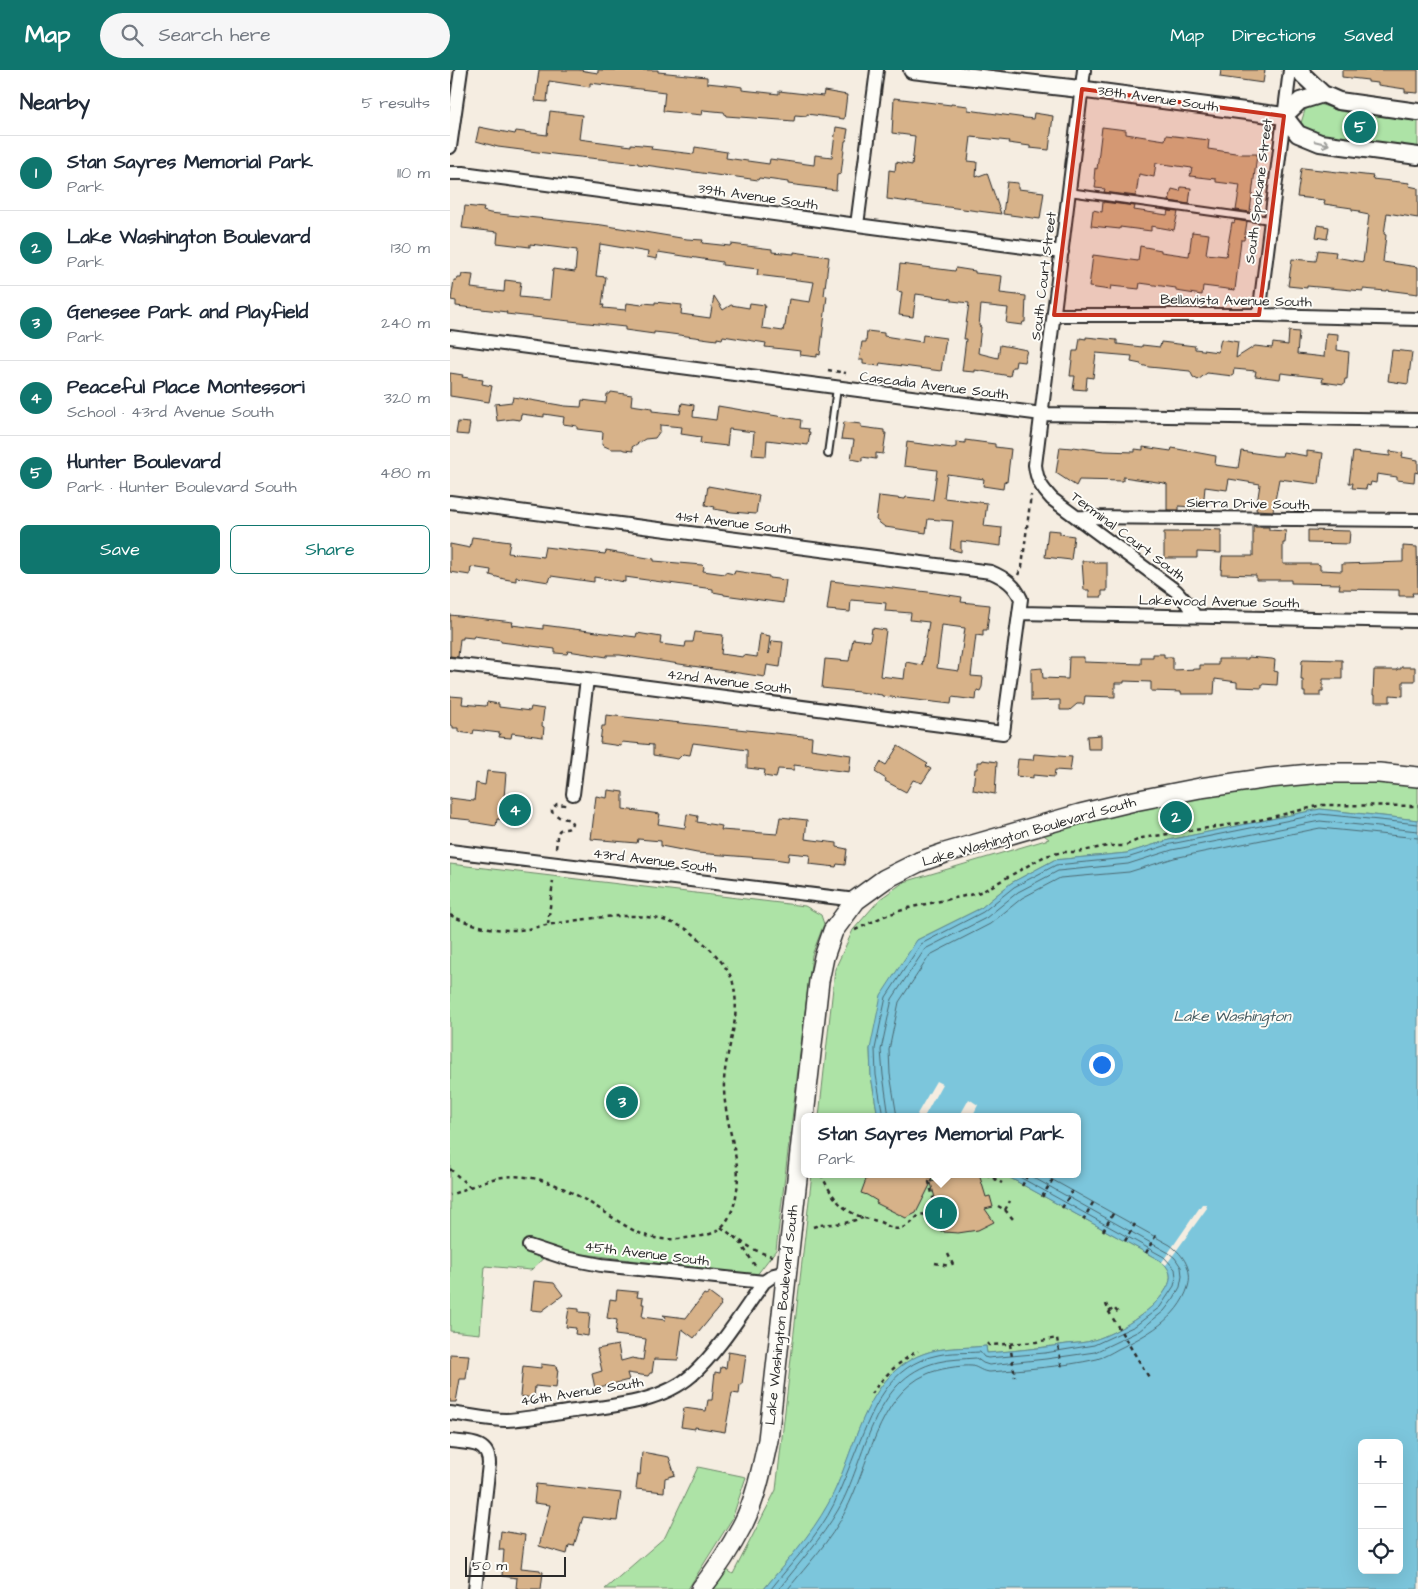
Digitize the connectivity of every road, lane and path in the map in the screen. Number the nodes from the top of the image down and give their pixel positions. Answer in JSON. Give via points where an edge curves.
{"nodes":[{"id":1,"x":461,"y":70,"type":"edge"},
{"id":2,"x":877,"y":70,"type":"edge"},
{"id":3,"x":912,"y":70,"type":"edge"},
{"id":4,"x":1084,"y":70,"type":"edge"},
{"id":5,"x":1290,"y":70,"type":"edge"},
{"id":6,"x":1301,"y":70,"type":"edge"},
{"id":7,"x":1082,"y":89,"type":"junction"},
{"id":8,"x":454,"y":94,"type":"edge"},
{"id":9,"x":1323,"y":94,"type":"junction"},
{"id":10,"x":1418,"y":112,"type":"edge"},
{"id":11,"x":1284,"y":116,"type":"junction"},
{"id":12,"x":450,"y":147,"type":"edge"},
{"id":13,"x":1418,"y":156,"type":"edge"},
{"id":14,"x":450,"y":173,"type":"edge"},
{"id":15,"x":1069,"y":192,"type":"junction"},
{"id":16,"x":1270,"y":220,"type":"junction"},
{"id":17,"x":857,"y":225,"type":"junction"},
{"id":18,"x":1062,"y":252,"type":"junction"},
{"id":19,"x":1054,"y":315,"type":"junction"},
{"id":20,"x":1259,"y":315,"type":"junction"},
{"id":21,"x":1418,"y":319,"type":"edge"},
{"id":22,"x":450,"y":337,"type":"edge"},
{"id":23,"x":828,"y":370,"type":"dead end"},
{"id":24,"x":846,"y":373,"type":"dead end"},
{"id":25,"x":837,"y":388,"type":"junction"},
{"id":26,"x":1042,"y":414,"type":"junction"},
{"id":27,"x":1418,"y":420,"type":"edge"},
{"id":28,"x":828,"y":454,"type":"dead end"},
{"id":29,"x":1040,"y":485,"type":"joint"},
{"id":30,"x":1031,"y":496,"type":"dead end"},
{"id":31,"x":450,"y":502,"type":"edge"},
{"id":32,"x":1078,"y":517,"type":"junction"},
{"id":33,"x":1418,"y":520,"type":"edge"},
{"id":34,"x":1013,"y":579,"type":"junction"},
{"id":35,"x":1019,"y":613,"type":"junction"},
{"id":36,"x":1195,"y":616,"type":"junction"},
{"id":37,"x":1418,"y":621,"type":"edge"},
{"id":38,"x":450,"y":664,"type":"edge"},
{"id":39,"x":587,"y":679,"type":"junction"},
{"id":40,"x":1418,"y":777,"type":"edge"},
{"id":41,"x":571,"y":799,"type":"joint"},
{"id":42,"x":1418,"y":806,"type":"edge"},
{"id":43,"x":556,"y":848,"type":"dead end"},
{"id":44,"x":450,"y":851,"type":"edge"},
{"id":45,"x":553,"y":881,"type":"dead end"},
{"id":46,"x":856,"y":900,"type":"junction"},
{"id":47,"x":450,"y":915,"type":"edge"},
{"id":48,"x":548,"y":925,"type":"junction"},
{"id":49,"x":855,"y":930,"type":"dead end"},
{"id":50,"x":804,"y":1113,"type":"edge"},
{"id":51,"x":801,"y":1139,"type":"edge"},
{"id":52,"x":450,"y":1169,"type":"edge"},
{"id":53,"x":823,"y":1178,"type":"edge"},
{"id":54,"x":931,"y":1178,"type":"edge"},
{"id":55,"x":993,"y":1178,"type":"edge"},
{"id":56,"x":1026,"y":1178,"type":"edge"},
{"id":57,"x":1053,"y":1179,"type":"dead end"},
{"id":58,"x":1002,"y":1183,"type":"dead end"},
{"id":59,"x":1022,"y":1186,"type":"dead end"},
{"id":60,"x":470,"y":1187,"type":"junction"},
{"id":61,"x":1073,"y":1190,"type":"dead end"},
{"id":62,"x":450,"y":1195,"type":"edge"},
{"id":63,"x":1042,"y":1197,"type":"dead end"},
{"id":64,"x":1010,"y":1201,"type":"dead end"},
{"id":65,"x":1094,"y":1201,"type":"dead end"},
{"id":66,"x":998,"y":1206,"type":"dead end"},
{"id":67,"x":1062,"y":1208,"type":"dead end"},
{"id":68,"x":1005,"y":1210,"type":"junction"},
{"id":69,"x":937,"y":1212,"type":"junction"},
{"id":70,"x":1114,"y":1212,"type":"dead end"},
{"id":71,"x":864,"y":1218,"type":"junction"},
{"id":72,"x":1013,"y":1219,"type":"dead end"},
{"id":73,"x":1083,"y":1220,"type":"dead end"},
{"id":74,"x":1135,"y":1224,"type":"dead end"},
{"id":75,"x":722,"y":1227,"type":"junction"},
{"id":76,"x":812,"y":1227,"type":"dead end"},
{"id":77,"x":1103,"y":1231,"type":"dead end"},
{"id":78,"x":943,"y":1235,"type":"dead end"},
{"id":79,"x":1156,"y":1235,"type":"dead end"},
{"id":80,"x":740,"y":1241,"type":"junction"},
{"id":81,"x":1125,"y":1241,"type":"dead end"},
{"id":82,"x":529,"y":1246,"type":"dead end"},
{"id":83,"x":1146,"y":1253,"type":"dead end"},
{"id":84,"x":948,"y":1254,"type":"dead end"},
{"id":85,"x":772,"y":1256,"type":"dead end"},
{"id":86,"x":935,"y":1263,"type":"dead end"},
{"id":87,"x":948,"y":1266,"type":"dead end"},
{"id":88,"x":954,"y":1267,"type":"dead end"},
{"id":89,"x":758,"y":1270,"type":"dead end"},
{"id":90,"x":786,"y":1272,"type":"junction"},
{"id":91,"x":764,"y":1282,"type":"junction"},
{"id":92,"x":1106,"y":1304,"type":"dead end"},
{"id":93,"x":1109,"y":1312,"type":"junction"},
{"id":94,"x":1120,"y":1315,"type":"dead end"},
{"id":95,"x":987,"y":1343,"type":"dead end"},
{"id":96,"x":1010,"y":1344,"type":"junction"},
{"id":97,"x":918,"y":1351,"type":"dead end"},
{"id":98,"x":1062,"y":1370,"type":"dead end"},
{"id":99,"x":1015,"y":1377,"type":"dead end"},
{"id":100,"x":1150,"y":1379,"type":"dead end"},
{"id":101,"x":871,"y":1394,"type":"dead end"},
{"id":102,"x":450,"y":1413,"type":"edge"},
{"id":103,"x":450,"y":1441,"type":"edge"},
{"id":104,"x":475,"y":1589,"type":"edge"},
{"id":105,"x":701,"y":1589,"type":"edge"}],
"edges":[{"from":1,"to":8,"type":"street"},
{"from":2,"to":17,"type":"street"},
{"from":3,"to":7,"type":"street","name":"38th Avenue South"},
{"from":4,"to":7,"type":"street","name":"South Court Street"},
{"from":5,"to":11,"type":"street","name":"South Spokane Street"},
{"from":6,"to":9,"type":"street"},
{"from":7,"to":11,"type":"street","name":"38th Avenue South"},
{"from":7,"to":15,"type":"street","name":"South Court Street"},
{"from":8,"to":12,"type":"street"},
{"from":9,"to":10,"type":"street","via":[[1339,101]]},
{"from":9,"to":11,"type":"street","via":[[1300,102]]},
{"from":11,"to":13,"type":"street","one_way":true,"via":[[1298,134],[1320,143]]},
{"from":11,"to":16,"type":"street","name":"South Spokane Street"},
{"from":14,"to":17,"type":"street","name":"39th Avenue South"},
{"from":15,"to":16,"type":"lane"},
{"from":15,"to":18,"type":"street","name":"South Court Street"},
{"from":16,"to":20,"type":"street","name":"South Spokane Street"},
{"from":17,"to":18,"type":"street","name":"39th Avenue South"},
{"from":18,"to":19,"type":"street","name":"South Court Street"},
{"from":19,"to":20,"type":"street","name":"Bellavista Avenue South"},
{"from":19,"to":26,"type":"street","name":"South Court Street"},
{"from":20,"to":21,"type":"street","name":"Bellavista Avenue South"},
{"from":22,"to":25,"type":"street","name":"Cascadia Avenue South"},
{"from":23,"to":24,"type":"path"},
{"from":25,"to":26,"type":"street","name":"Cascadia Avenue South"},
{"from":25,"to":28,"type":"lane"},
{"from":26,"to":27,"type":"street","name":"Cascadia Avenue South"},
{"from":26,"to":29,"type":"street","name":"South Court Street","via":[[1035,465]]},
{"from":29,"to":32,"type":"street","name":"Terminal Court South","via":[[1052,499]]},
{"from":30,"to":34,"type":"path","via":[[1022,567]]},
{"from":31,"to":34,"type":"street","name":"41st Avenue South","via":[[991,572]]},
{"from":32,"to":33,"type":"street","name":"Sierra Drive South"},
{"from":32,"to":36,"type":"street","name":"Terminal Court South","via":[[1176,591]]},
{"from":34,"to":35,"type":"street","via":[[1021,599]]},
{"from":35,"to":36,"type":"street","name":"Lakewood Avenue South"},
{"from":35,"to":39,"type":"street","name":"42nd Avenue South","via":[[1003,733]]},
{"from":36,"to":37,"type":"street","name":"Lakewood Avenue South"},
{"from":38,"to":39,"type":"street","name":"42nd Avenue South"},
{"from":39,"to":41,"type":"street"},
{"from":40,"to":46,"type":"main road","name":"Lake Washington Boulevard South","via":[[1322,773],[1200,788],[1134,801],[919,862],[885,879]]},
{"from":41,"to":43,"type":"path","via":[[552,809],[554,814],[572,823],[568,829],[558,832]]},
{"from":42,"to":49,"type":"path","via":[[1322,805],[1254,822],[1142,838],[1124,846],[1056,853],[983,891],[906,909]]},
{"from":44,"to":46,"type":"street","name":"43rd Avenue South"},
{"from":45,"to":48,"type":"path"},
{"from":46,"to":50,"type":"main road","name":"Lake Washington Boulevard South","via":[[833,931],[824,957]]},
{"from":47,"to":48,"type":"path","via":[[489,928],[517,930]]},
{"from":48,"to":75,"type":"path","via":[[606,917],[656,918],[682,927],[702,942],[733,980],[735,1024],[724,1080],[738,1181],[734,1202]]},
{"from":51,"to":90,"type":"main road","name":"Lake Washington Boulevard South"},
{"from":52,"to":60,"type":"path"},
{"from":53,"to":71,"type":"path","via":[[833,1197],[843,1207]]},
{"from":54,"to":69,"type":"path","via":[[929,1182]]},
{"from":55,"to":58,"type":"path"},
{"from":56,"to":59,"type":"path"},
{"from":57,"to":63,"type":"path"},
{"from":60,"to":62,"type":"path"},
{"from":60,"to":75,"type":"path","via":[[501,1177],[544,1180],[571,1192],[635,1231],[660,1239],[705,1235]]},
{"from":61,"to":67,"type":"path"},
{"from":64,"to":68,"type":"path"},
{"from":65,"to":73,"type":"path"},
{"from":66,"to":68,"type":"path"},
{"from":68,"to":72,"type":"path"},
{"from":69,"to":71,"type":"path","via":[[920,1214],[899,1229]]},
{"from":69,"to":78,"type":"path"},
{"from":70,"to":77,"type":"path"},
{"from":71,"to":76,"type":"path"},
{"from":74,"to":81,"type":"path"},
{"from":75,"to":80,"type":"path"},
{"from":79,"to":83,"type":"path"},
{"from":80,"to":85,"type":"path"},
{"from":80,"to":89,"type":"path"},
{"from":82,"to":91,"type":"street","name":"45th Avenue South","via":[[601,1265]]},
{"from":84,"to":88,"type":"path"},
{"from":86,"to":87,"type":"path"},
{"from":90,"to":91,"type":"street","name":"46th Avenue South"},
{"from":90,"to":105,"type":"main road","name":"Lake Washington Boulevard South","via":[[768,1440],[758,1483],[743,1523]]},
{"from":91,"to":102,"type":"street","name":"46th Avenue South","via":[[711,1356],[692,1376],[649,1398],[505,1420]]},
{"from":92,"to":93,"type":"path"},
{"from":93,"to":94,"type":"path","via":[[1114,1308]]},
{"from":93,"to":100,"type":"path"},
{"from":95,"to":96,"type":"path"},
{"from":96,"to":98,"type":"path","via":[[1057,1338]]},
{"from":96,"to":99,"type":"path"},
{"from":97,"to":101,"type":"path","via":[[891,1369]]},
{"from":103,"to":104,"type":"street","via":[[484,1447],[489,1455]]}]}
